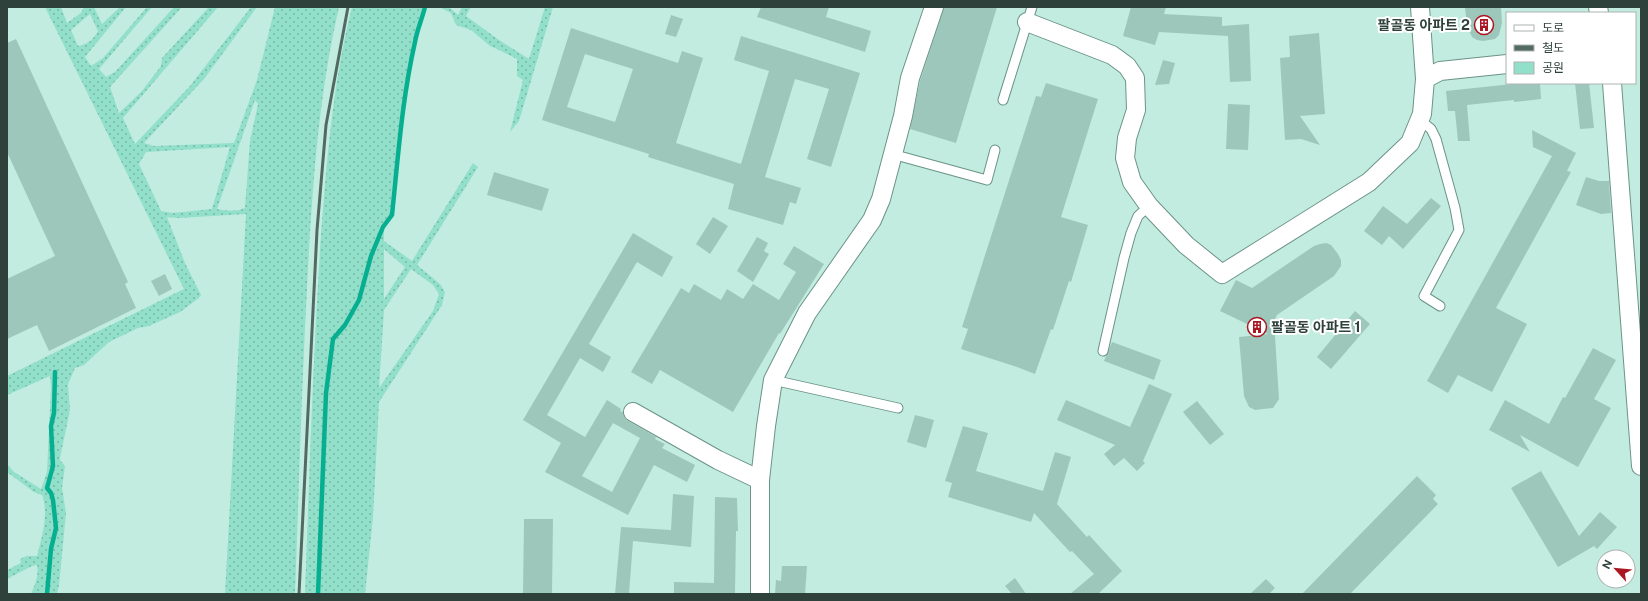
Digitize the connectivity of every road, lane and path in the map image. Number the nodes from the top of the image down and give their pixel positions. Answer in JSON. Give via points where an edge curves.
{"nodes":[{"id":1,"x":934,"y":7,"type":"edge"},
{"id":2,"x":1420,"y":7,"type":"edge"},
{"id":3,"x":1030,"y":15,"type":"edge"},
{"id":4,"x":1506,"y":64,"type":"edge"},
{"id":5,"x":1425,"y":79,"type":"junction"},
{"id":6,"x":1612,"y":84,"type":"edge"},
{"id":7,"x":1004,"y":100,"type":"dead end"},
{"id":8,"x":1420,"y":120,"type":"junction"},
{"id":9,"x":995,"y":150,"type":"dead end"},
{"id":10,"x":892,"y":154,"type":"junction"},
{"id":11,"x":1150,"y":206,"type":"junction"},
{"id":12,"x":1440,"y":306,"type":"dead end"},
{"id":13,"x":1103,"y":351,"type":"dead end"},
{"id":14,"x":773,"y":380,"type":"junction"},
{"id":15,"x":898,"y":408,"type":"dead end"},
{"id":16,"x":633,"y":412,"type":"dead end"},
{"id":17,"x":1641,"y":466,"type":"edge"},
{"id":18,"x":760,"y":480,"type":"junction"},
{"id":19,"x":760,"y":594,"type":"edge"}],
"edges":[{"from":1,"to":10,"type":"street","via":[[910,78]]},
{"from":2,"to":5,"type":"street"},
{"from":3,"to":7,"type":"lane"},
{"from":3,"to":11,"type":"street","via":[[1112,55],[1127,66],[1135,78],[1136,110],[1125,158],[1132,182]]},
{"from":4,"to":5,"type":"street","via":[[1440,71]]},
{"from":5,"to":8,"type":"street"},
{"from":6,"to":17,"type":"street"},
{"from":8,"to":11,"type":"street","via":[[1410,143],[1369,182],[1222,274],[1186,245]]},
{"from":8,"to":12,"type":"lane","via":[[1436,139],[1459,230],[1424,296]]},
{"from":9,"to":10,"type":"lane","via":[[986,180]]},
{"from":10,"to":14,"type":"street","via":[[881,199],[872,220],[807,312]]},
{"from":11,"to":13,"type":"lane","via":[[1138,216],[1131,233]]},
{"from":14,"to":15,"type":"lane"},
{"from":14,"to":18,"type":"street"},
{"from":16,"to":18,"type":"street","via":[[718,460]]},
{"from":18,"to":19,"type":"street"}]}
